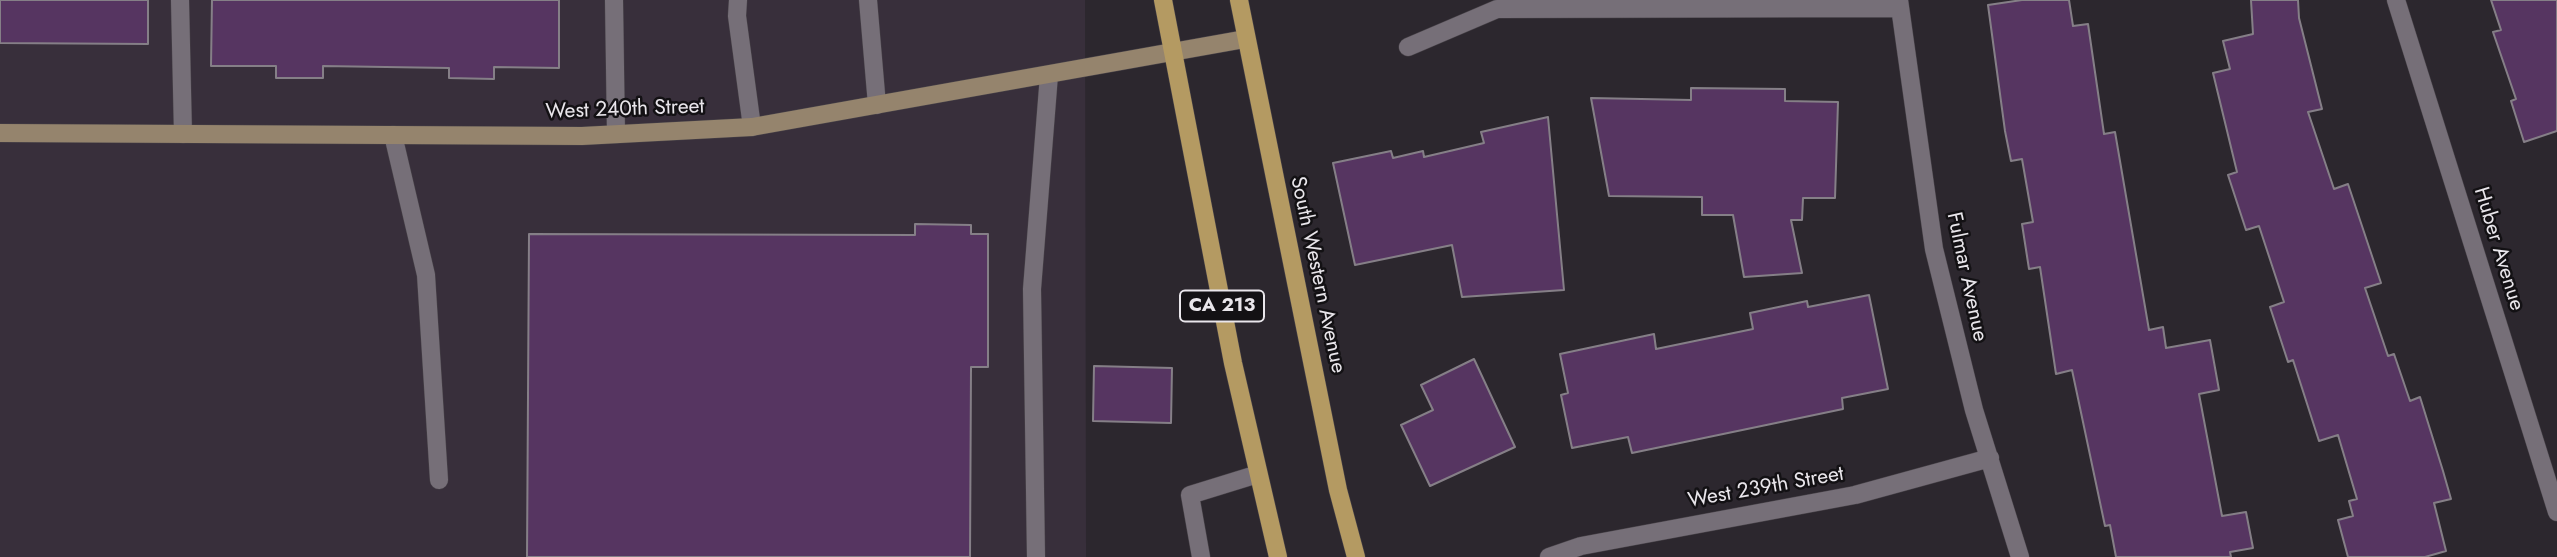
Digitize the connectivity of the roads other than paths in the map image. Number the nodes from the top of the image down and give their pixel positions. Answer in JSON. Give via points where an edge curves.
{"nodes":[{"id":1,"x":180,"y":0,"type":"edge"},
{"id":2,"x":614,"y":0,"type":"edge"},
{"id":3,"x":738,"y":0,"type":"edge"},
{"id":4,"x":868,"y":0,"type":"edge"},
{"id":5,"x":1163,"y":0,"type":"edge"},
{"id":6,"x":1239,"y":0,"type":"edge"},
{"id":7,"x":2396,"y":0,"type":"edge"},
{"id":8,"x":1899,"y":4,"type":"edge"},
{"id":9,"x":1245,"y":39,"type":"junction"},
{"id":10,"x":1408,"y":47,"type":"dead end"},
{"id":11,"x":1173,"y":53,"type":"junction"},
{"id":12,"x":1049,"y":75,"type":"junction"},
{"id":13,"x":877,"y":104,"type":"junction"},
{"id":14,"x":752,"y":127,"type":"junction"},
{"id":15,"x":0,"y":133,"type":"edge"},
{"id":16,"x":183,"y":134,"type":"junction"},
{"id":17,"x":616,"y":134,"type":"junction"},
{"id":18,"x":393,"y":135,"type":"junction"},
{"id":19,"x":1990,"y":458,"type":"junction"},
{"id":20,"x":1258,"y":474,"type":"junction"},
{"id":21,"x":439,"y":480,"type":"dead end"},
{"id":22,"x":2557,"y":512,"type":"edge"},
{"id":23,"x":1036,"y":557,"type":"edge"},
{"id":24,"x":1201,"y":557,"type":"edge"},
{"id":25,"x":1278,"y":557,"type":"edge"},
{"id":26,"x":1356,"y":557,"type":"edge"},
{"id":27,"x":1549,"y":557,"type":"edge"},
{"id":28,"x":2020,"y":557,"type":"edge"}],
"edges":[{"from":1,"to":16,"type":"street"},
{"from":2,"to":17,"type":"street"},
{"from":3,"to":14,"type":"street"},
{"from":4,"to":13,"type":"street"},
{"from":5,"to":11,"type":"main road","number":"CA 213"},
{"from":6,"to":9,"type":"main road","name":"South Western Avenue"},
{"from":7,"to":22,"type":"street","name":"Huber Avenue"},
{"from":8,"to":10,"type":"street","via":[[1497,9]]},
{"from":8,"to":19,"type":"street","name":"Fulmar Avenue","via":[[1934,249]]},
{"from":9,"to":11,"type":"street","name":"West 240th Street"},
{"from":9,"to":26,"type":"main road","name":"South Western Avenue","via":[[1338,490]]},
{"from":11,"to":12,"type":"street","name":"West 240th Street"},
{"from":11,"to":20,"type":"main road","number":"CA 213"},
{"from":12,"to":13,"type":"street","name":"West 240th Street"},
{"from":12,"to":23,"type":"street","via":[[1032,289]]},
{"from":13,"to":14,"type":"street","name":"West 240th Street"},
{"from":14,"to":17,"type":"street","name":"West 240th Street"},
{"from":15,"to":16,"type":"street","name":"West 240th Street"},
{"from":16,"to":18,"type":"street","name":"West 240th Street"},
{"from":17,"to":18,"type":"street","name":"West 240th Street"},
{"from":18,"to":21,"type":"street","via":[[426,275]]},
{"from":19,"to":27,"type":"street","name":"West 239th Street","via":[[1855,495],[1594,543]]},
{"from":19,"to":28,"type":"street","name":"Fulmar Avenue"},
{"from":20,"to":24,"type":"street","via":[[1190,495]]},
{"from":20,"to":25,"type":"main road","number":"CA 213"}]}
